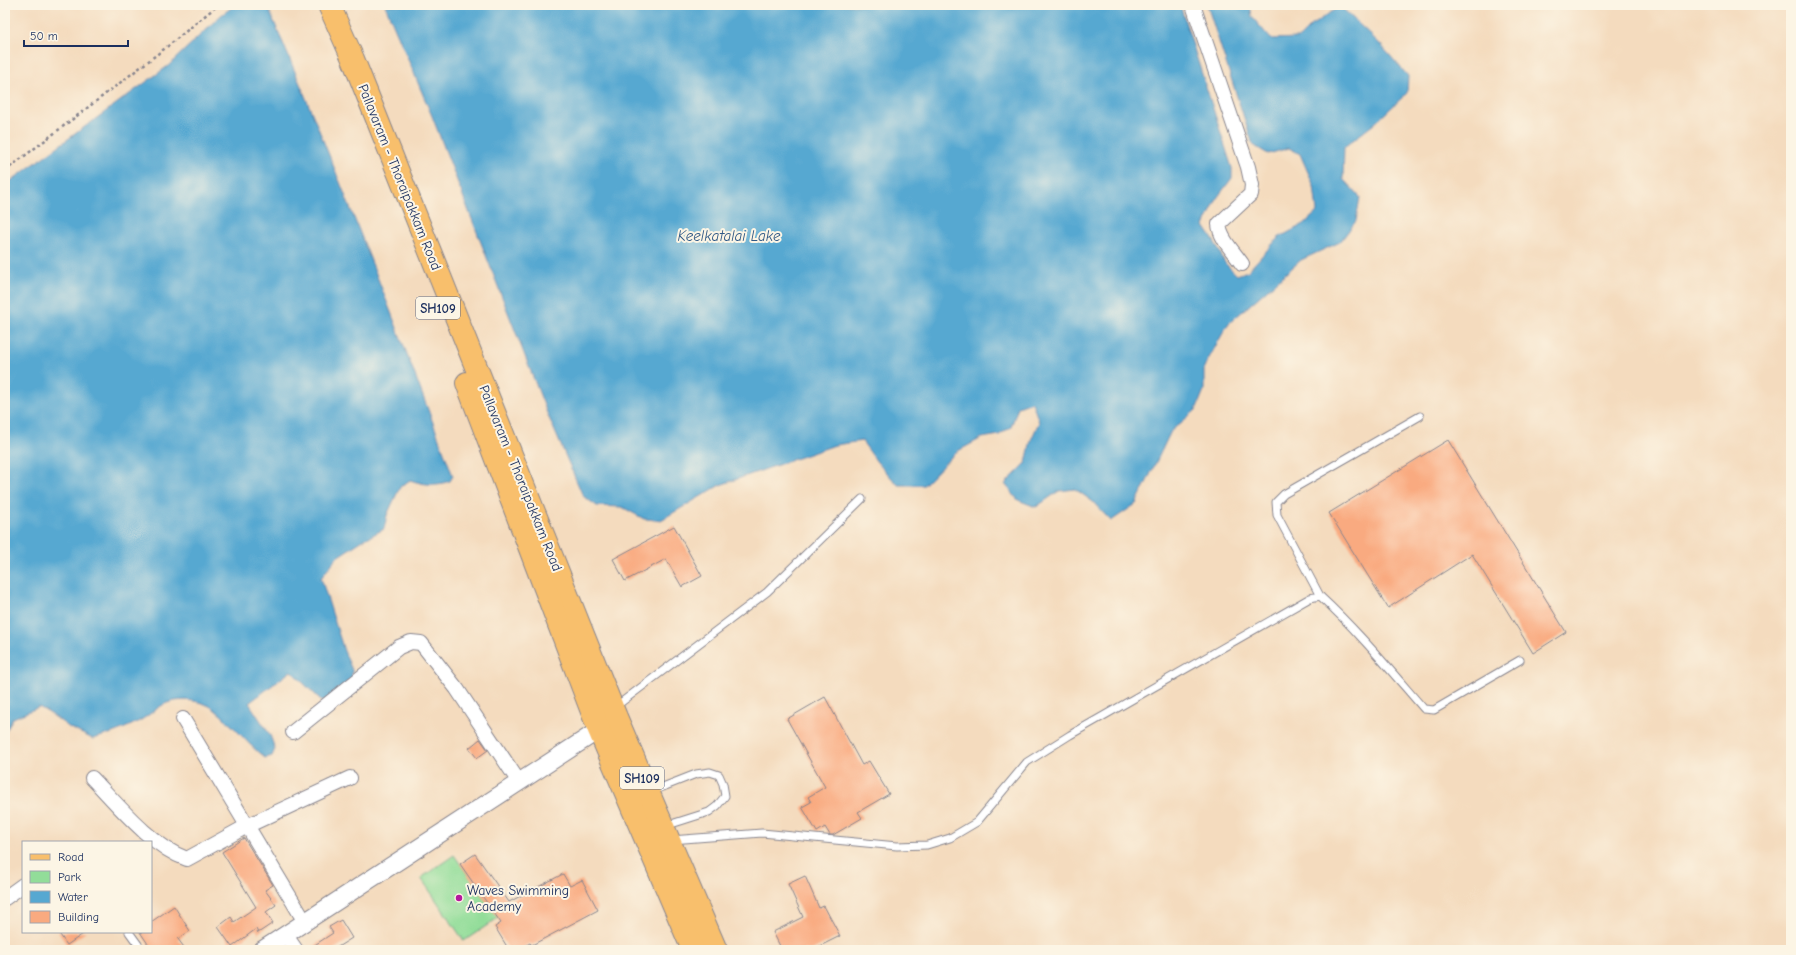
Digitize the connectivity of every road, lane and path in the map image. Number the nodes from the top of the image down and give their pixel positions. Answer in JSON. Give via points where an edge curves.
{"nodes":[{"id":1,"x":218,"y":5,"type":"edge"},
{"id":2,"x":316,"y":5,"type":"edge"},
{"id":3,"x":329,"y":5,"type":"edge"},
{"id":4,"x":1193,"y":5,"type":"edge"},
{"id":5,"x":5,"y":171,"type":"edge"},
{"id":6,"x":1242,"y":264,"type":"dead end"},
{"id":7,"x":1420,"y":416,"type":"dead end"},
{"id":8,"x":862,"y":499,"type":"dead end"},
{"id":9,"x":1320,"y":596,"type":"junction"},
{"id":10,"x":1520,"y":660,"type":"dead end"},
{"id":11,"x":613,"y":709,"type":"junction"},
{"id":12,"x":183,"y":719,"type":"dead end"},
{"id":13,"x":599,"y":730,"type":"junction"},
{"id":14,"x":293,"y":732,"type":"dead end"},
{"id":15,"x":92,"y":778,"type":"dead end"},
{"id":16,"x":350,"y":778,"type":"dead end"},
{"id":17,"x":519,"y":782,"type":"junction"},
{"id":18,"x":648,"y":792,"type":"junction"},
{"id":19,"x":247,"y":826,"type":"junction"},
{"id":20,"x":666,"y":834,"type":"junction"},
{"id":21,"x":22,"y":886,"type":"edge"},
{"id":22,"x":5,"y":898,"type":"edge"},
{"id":23,"x":305,"y":922,"type":"junction"},
{"id":24,"x":130,"y":933,"type":"edge"},
{"id":25,"x":285,"y":934,"type":"junction"},
{"id":26,"x":142,"y":950,"type":"edge"},
{"id":27,"x":262,"y":950,"type":"edge"},
{"id":28,"x":296,"y":950,"type":"edge"},
{"id":29,"x":693,"y":950,"type":"edge"},
{"id":30,"x":716,"y":950,"type":"edge"}],
"edges":[{"from":1,"to":5,"type":"path"},
{"from":2,"to":13,"type":"main road","name":"Pallavaram - Thoraipakkam Road","number":"SH109","via":[[348,71]]},
{"from":3,"to":11,"type":"main road","name":"Pallavaram - Thoraipakkam Road","number":"SH109","via":[[353,59]]},
{"from":4,"to":6,"type":"street","via":[[1246,160],[1252,185],[1251,194],[1220,224],[1224,239]]},
{"from":7,"to":9,"type":"lane","via":[[1284,494],[1276,502],[1277,515]]},
{"from":8,"to":11,"type":"lane","via":[[767,592]]},
{"from":9,"to":10,"type":"lane","via":[[1367,643],[1424,709],[1434,710]]},
{"from":9,"to":20,"type":"lane","via":[[1301,602],[1076,731],[1027,762],[977,822],[950,838],[927,845],[897,846],[762,833]]},
{"from":11,"to":18,"type":"main road","name":"Pallavaram - Thoraipakkam Road","number":"SH109"},
{"from":12,"to":19,"type":"street"},
{"from":13,"to":17,"type":"street"},
{"from":13,"to":29,"type":"main road","name":"Pallavaram - Thoraipakkam Road","number":"SH109"},
{"from":14,"to":17,"type":"street","via":[[399,647],[411,642],[421,643],[457,689]]},
{"from":15,"to":19,"type":"street","via":[[135,823],[174,854],[187,859]]},
{"from":16,"to":19,"type":"street"},
{"from":17,"to":23,"type":"street"},
{"from":18,"to":20,"type":"main road","name":"Pallavaram - Thoraipakkam Road","number":"SH109"},
{"from":18,"to":20,"type":"lane","via":[[696,774],[710,772],[719,775],[723,784],[725,796],[718,806]]},
{"from":19,"to":23,"type":"street"},
{"from":20,"to":30,"type":"main road","name":"Pallavaram - Thoraipakkam Road","number":"SH109"},
{"from":21,"to":22,"type":"street"},
{"from":23,"to":25,"type":"street"},
{"from":24,"to":26,"type":"lane"},
{"from":25,"to":27,"type":"street"},
{"from":25,"to":28,"type":"street"}]}
